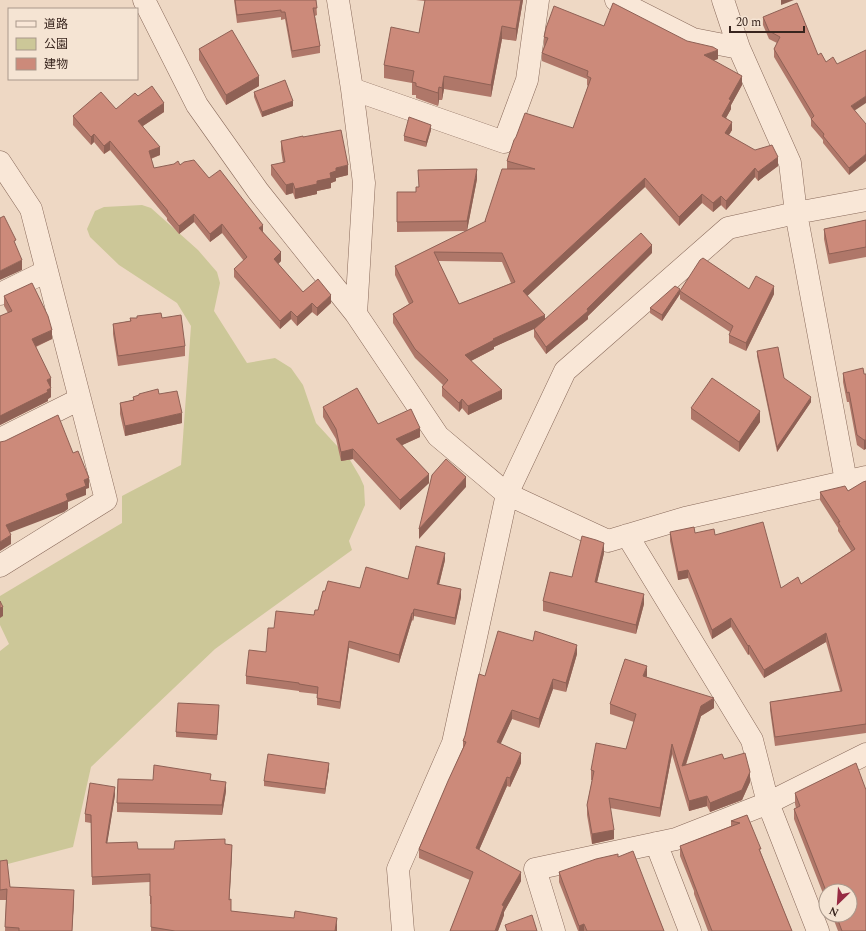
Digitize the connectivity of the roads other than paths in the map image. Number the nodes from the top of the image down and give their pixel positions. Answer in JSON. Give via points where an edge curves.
{"nodes":[{"id":1,"x":144,"y":0,"type":"edge"},
{"id":2,"x":338,"y":0,"type":"edge"},
{"id":3,"x":538,"y":0,"type":"edge"},
{"id":4,"x":616,"y":0,"type":"edge"},
{"id":5,"x":723,"y":0,"type":"edge"},
{"id":6,"x":739,"y":48,"type":"junction"},
{"id":7,"x":352,"y":89,"type":"junction"},
{"id":8,"x":1,"y":164,"type":"edge"},
{"id":9,"x":866,"y":200,"type":"edge"},
{"id":10,"x":796,"y":213,"type":"junction"},
{"id":11,"x":47,"y":271,"type":"junction"},
{"id":12,"x":0,"y":294,"type":"edge"},
{"id":13,"x":356,"y":314,"type":"junction"},
{"id":14,"x":80,"y":400,"type":"junction"},
{"id":15,"x":0,"y":439,"type":"edge"},
{"id":16,"x":856,"y":479,"type":"edge"},
{"id":17,"x":507,"y":494,"type":"junction"},
{"id":18,"x":627,"y":535,"type":"junction"},
{"id":19,"x":0,"y":566,"type":"edge"},
{"id":20,"x":866,"y":754,"type":"edge"},
{"id":21,"x":768,"y":803,"type":"junction"},
{"id":22,"x":656,"y":843,"type":"junction"},
{"id":23,"x":403,"y":931,"type":"edge"},
{"id":24,"x":554,"y":931,"type":"edge"},
{"id":25,"x":690,"y":931,"type":"edge"},
{"id":26,"x":818,"y":931,"type":"edge"}],
"edges":[{"from":1,"to":13,"type":"street","via":[[197,105],[258,191]]},
{"from":2,"to":7,"type":"street"},
{"from":3,"to":7,"type":"street","via":[[527,80],[504,142]]},
{"from":4,"to":6,"type":"street","via":[[693,39]]},
{"from":5,"to":6,"type":"street"},
{"from":6,"to":10,"type":"street","via":[[790,164]]},
{"from":7,"to":13,"type":"street","via":[[364,183]]},
{"from":8,"to":11,"type":"street","via":[[31,209]]},
{"from":9,"to":10,"type":"street"},
{"from":10,"to":16,"type":"street"},
{"from":10,"to":17,"type":"street","via":[[728,228],[565,371]]},
{"from":11,"to":12,"type":"street"},
{"from":11,"to":14,"type":"street"},
{"from":13,"to":17,"type":"street","via":[[438,436]]},
{"from":14,"to":15,"type":"street"},
{"from":14,"to":19,"type":"street","via":[[106,500]]},
{"from":16,"to":18,"type":"street","via":[[685,518]]},
{"from":17,"to":18,"type":"street","via":[[608,541]]},
{"from":17,"to":23,"type":"street","via":[[453,743],[398,869]]},
{"from":18,"to":21,"type":"street","via":[[752,740]]},
{"from":20,"to":21,"type":"street"},
{"from":21,"to":22,"type":"street","via":[[676,839]]},
{"from":21,"to":26,"type":"street"},
{"from":22,"to":24,"type":"street","via":[[535,869]]},
{"from":22,"to":25,"type":"street"}]}
